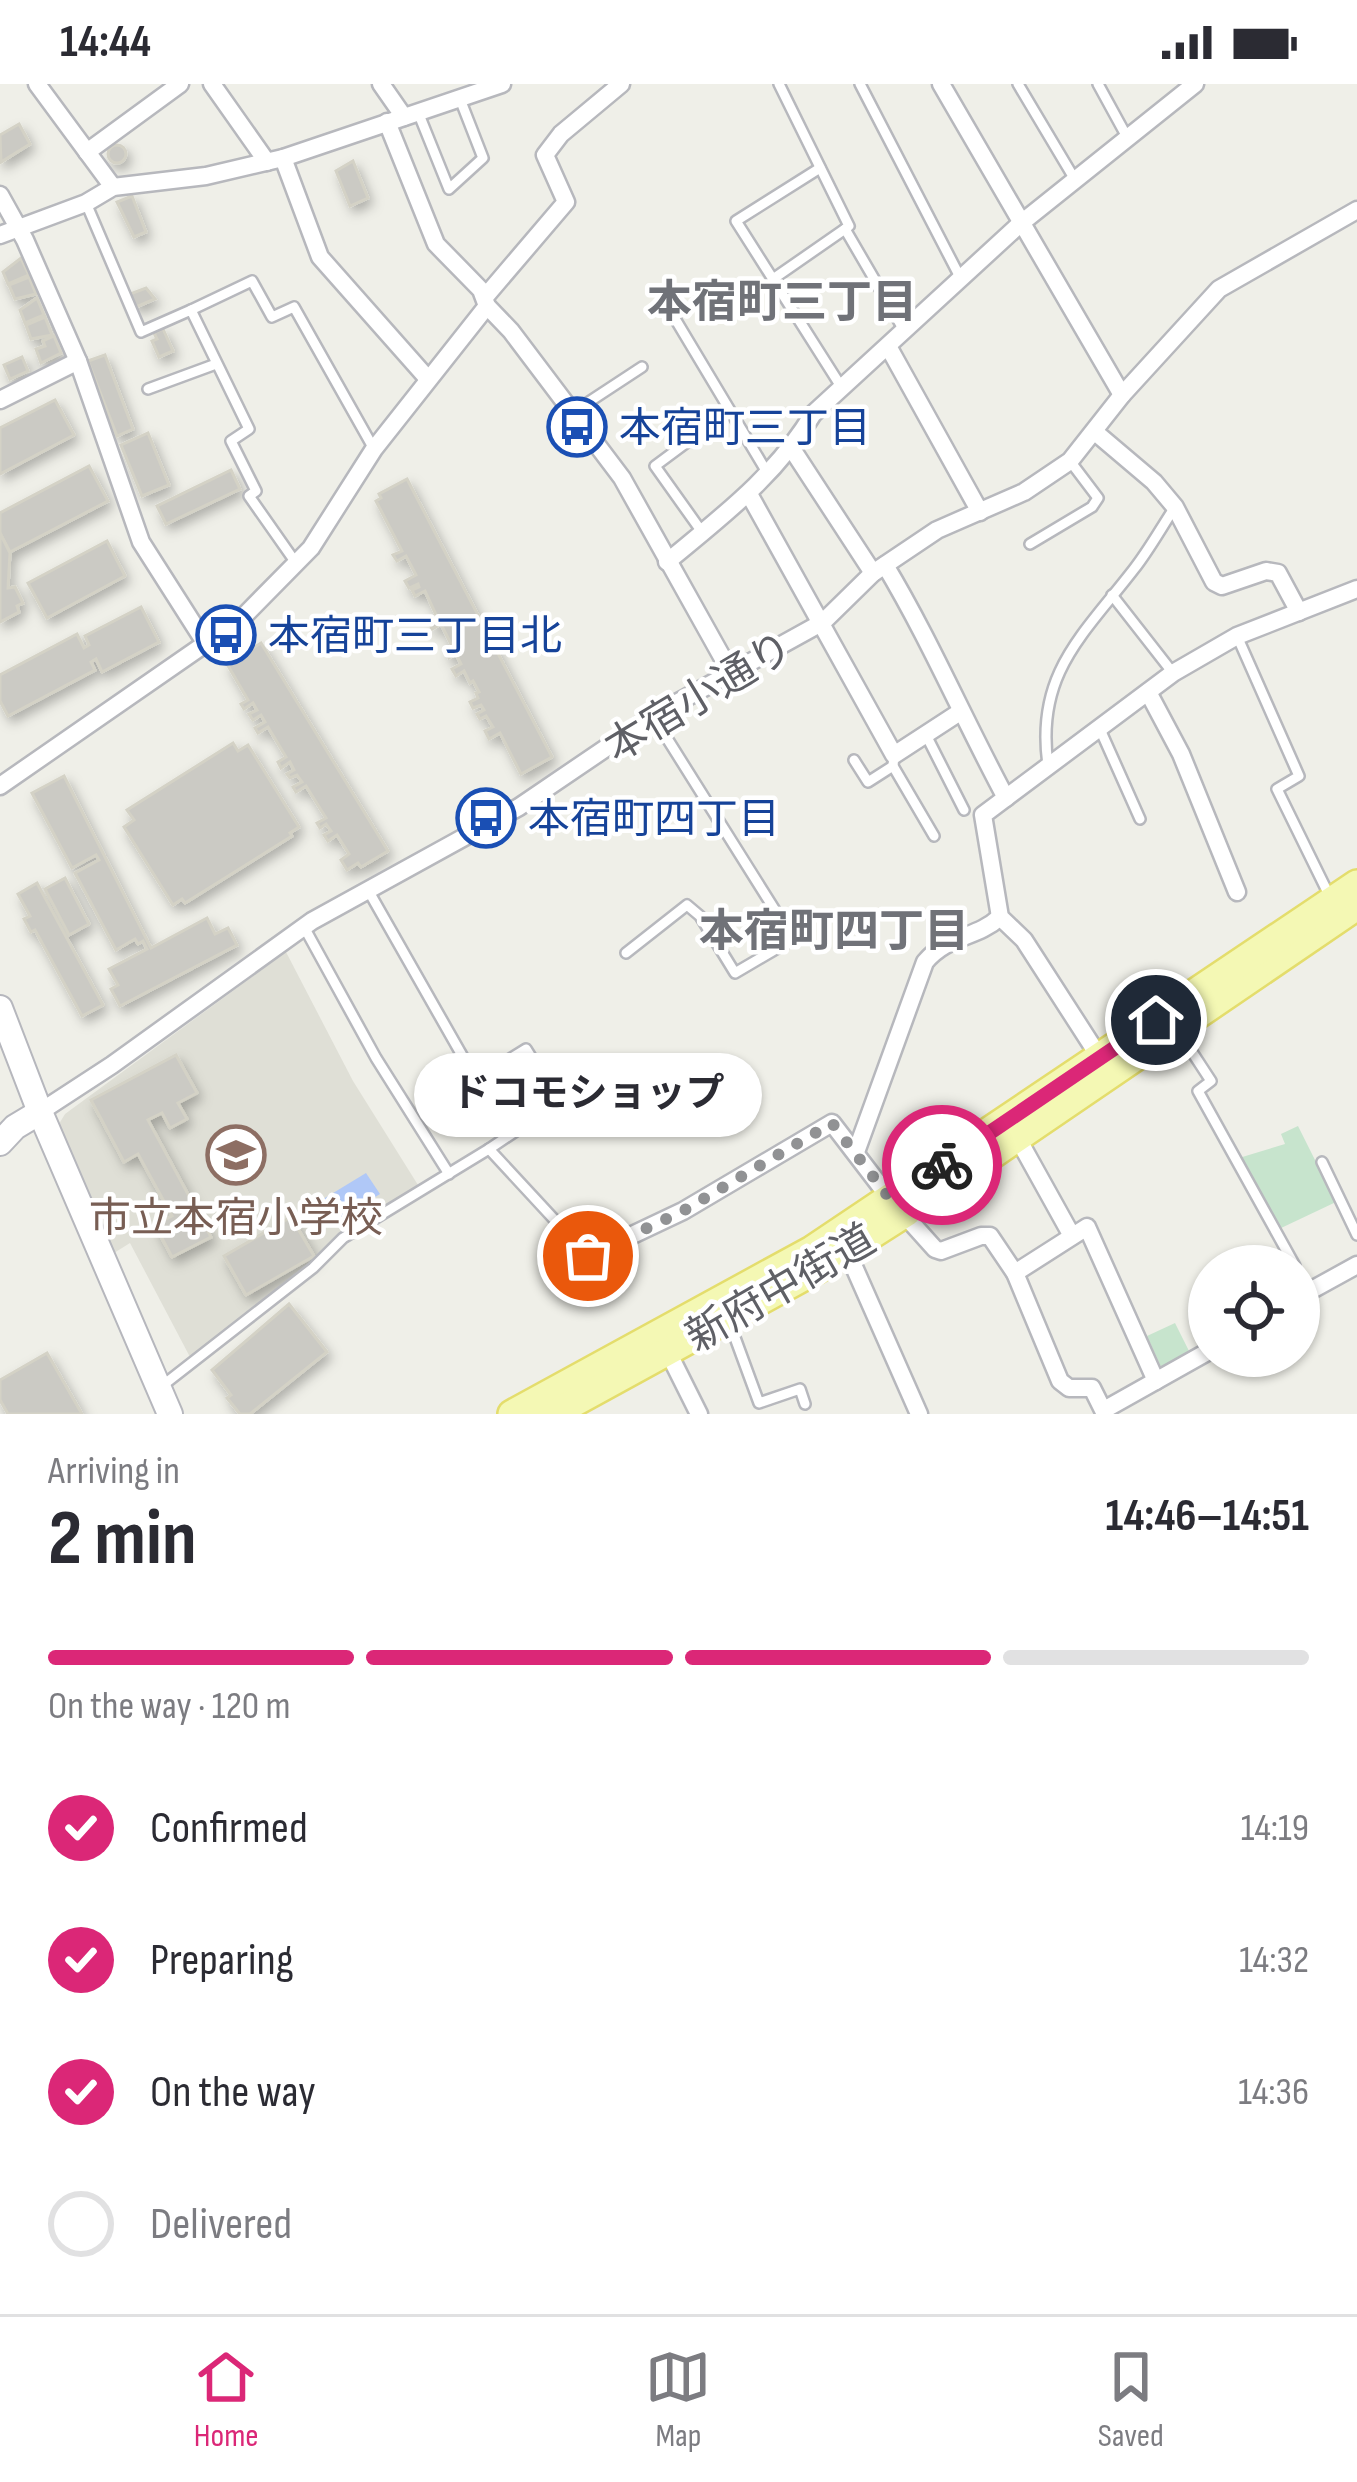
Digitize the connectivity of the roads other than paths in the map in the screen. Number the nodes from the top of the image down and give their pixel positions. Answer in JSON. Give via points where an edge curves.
{"nodes":[{"id":1,"x":37,"y":84,"type":"edge"},
{"id":2,"x":180,"y":84,"type":"edge"},
{"id":3,"x":212,"y":84,"type":"edge"},
{"id":4,"x":381,"y":84,"type":"edge"},
{"id":5,"x":502,"y":84,"type":"edge"},
{"id":6,"x":621,"y":84,"type":"edge"},
{"id":7,"x":779,"y":84,"type":"edge"},
{"id":8,"x":860,"y":84,"type":"edge"},
{"id":9,"x":941,"y":84,"type":"edge"},
{"id":10,"x":1018,"y":84,"type":"edge"},
{"id":11,"x":1098,"y":84,"type":"edge"},
{"id":12,"x":1187,"y":87,"type":"edge"},
{"id":13,"x":460,"y":98,"type":"junction"},
{"id":14,"x":403,"y":117,"type":"junction"},
{"id":15,"x":1127,"y":137,"type":"junction"},
{"id":16,"x":87,"y":152,"type":"junction"},
{"id":17,"x":275,"y":160,"type":"junction"},
{"id":18,"x":820,"y":168,"type":"junction"},
{"id":19,"x":1074,"y":178,"type":"junction"},
{"id":20,"x":112,"y":187,"type":"junction"},
{"id":21,"x":0,"y":195,"type":"edge"},
{"id":22,"x":86,"y":203,"type":"junction"},
{"id":23,"x":1357,"y":210,"type":"edge"},
{"id":24,"x":1020,"y":224,"type":"junction"},
{"id":25,"x":845,"y":229,"type":"junction"},
{"id":26,"x":19,"y":230,"type":"junction"},
{"id":27,"x":0,"y":235,"type":"edge"},
{"id":28,"x":772,"y":279,"type":"junction"},
{"id":29,"x":961,"y":279,"type":"junction"},
{"id":30,"x":486,"y":302,"type":"junction"},
{"id":31,"x":668,"y":307,"type":"dead end"},
{"id":32,"x":191,"y":310,"type":"junction"},
{"id":33,"x":905,"y":332,"type":"junction"},
{"id":34,"x":889,"y":348,"type":"junction"},
{"id":35,"x":78,"y":361,"type":"junction"},
{"id":36,"x":216,"y":364,"type":"junction"},
{"id":37,"x":642,"y":367,"type":"dead end"},
{"id":38,"x":428,"y":379,"type":"junction"},
{"id":39,"x":842,"y":388,"type":"junction"},
{"id":40,"x":148,"y":389,"type":"dead end"},
{"id":41,"x":1122,"y":395,"type":"junction"},
{"id":42,"x":0,"y":400,"type":"edge"},
{"id":43,"x":729,"y":411,"type":"junction"},
{"id":44,"x":572,"y":412,"type":"junction"},
{"id":45,"x":1095,"y":432,"type":"junction"},
{"id":46,"x":374,"y":448,"type":"junction"},
{"id":47,"x":792,"y":449,"type":"junction"},
{"id":48,"x":1070,"y":461,"type":"junction"},
{"id":49,"x":768,"y":474,"type":"junction"},
{"id":50,"x":749,"y":494,"type":"junction"},
{"id":51,"x":1175,"y":507,"type":"junction"},
{"id":52,"x":980,"y":512,"type":"junction"},
{"id":53,"x":702,"y":532,"type":"junction"},
{"id":54,"x":1030,"y":544,"type":"dead end"},
{"id":55,"x":667,"y":562,"type":"junction"},
{"id":56,"x":296,"y":563,"type":"junction"},
{"id":57,"x":879,"y":569,"type":"junction"},
{"id":58,"x":1357,"y":589,"type":"edge"},
{"id":59,"x":1112,"y":595,"type":"junction"},
{"id":60,"x":1299,"y":612,"type":"junction"},
{"id":61,"x":823,"y":622,"type":"junction"},
{"id":62,"x":1237,"y":636,"type":"junction"},
{"id":63,"x":206,"y":644,"type":"junction"},
{"id":64,"x":730,"y":673,"type":"junction"},
{"id":65,"x":1173,"y":673,"type":"junction"},
{"id":66,"x":1148,"y":692,"type":"junction"},
{"id":67,"x":960,"y":712,"type":"junction"},
{"id":68,"x":653,"y":716,"type":"junction"},
{"id":69,"x":1099,"y":727,"type":"junction"},
{"id":70,"x":926,"y":734,"type":"junction"},
{"id":71,"x":854,"y":760,"type":"dead end"},
{"id":72,"x":894,"y":760,"type":"junction"},
{"id":73,"x":1048,"y":765,"type":"junction"},
{"id":74,"x":0,"y":786,"type":"edge"},
{"id":75,"x":1006,"y":798,"type":"junction"},
{"id":76,"x":964,"y":810,"type":"dead end"},
{"id":77,"x":1140,"y":819,"type":"dead end"},
{"id":78,"x":934,"y":836,"type":"dead end"},
{"id":79,"x":1357,"y":884,"type":"edge"},
{"id":80,"x":368,"y":890,"type":"junction"},
{"id":81,"x":1237,"y":892,"type":"dead end"},
{"id":82,"x":1344,"y":903,"type":"edge"},
{"id":83,"x":1000,"y":917,"type":"junction"},
{"id":84,"x":304,"y":927,"type":"junction"},
{"id":85,"x":626,"y":953,"type":"dead end"},
{"id":86,"x":0,"y":1007,"type":"edge"},
{"id":87,"x":1177,"y":1029,"type":"junction"},
{"id":88,"x":1100,"y":1058,"type":"junction"},
{"id":89,"x":40,"y":1112,"type":"junction"},
{"id":90,"x":1017,"y":1137,"type":"junction"},
{"id":91,"x":0,"y":1142,"type":"edge"},
{"id":92,"x":489,"y":1149,"type":"junction"},
{"id":93,"x":856,"y":1152,"type":"junction"},
{"id":94,"x":1322,"y":1162,"type":"dead end"},
{"id":95,"x":449,"y":1174,"type":"junction"},
{"id":96,"x":898,"y":1207,"type":"junction"},
{"id":97,"x":1357,"y":1235,"type":"edge"},
{"id":98,"x":1072,"y":1236,"type":"junction"},
{"id":99,"x":1282,"y":1245,"type":"edge"},
{"id":100,"x":847,"y":1251,"type":"junction"},
{"id":101,"x":588,"y":1256,"type":"joint"},
{"id":102,"x":1357,"y":1265,"type":"edge"},
{"id":103,"x":1015,"y":1273,"type":"junction"},
{"id":104,"x":1320,"y":1282,"type":"edge"},
{"id":105,"x":727,"y":1319,"type":"junction"},
{"id":106,"x":668,"y":1352,"type":"junction"},
{"id":107,"x":1188,"y":1363,"type":"edge"},
{"id":108,"x":796,"y":1376,"type":"dead end"},
{"id":109,"x":1156,"y":1381,"type":"junction"},
{"id":110,"x":160,"y":1388,"type":"junction"},
{"id":111,"x":800,"y":1389,"type":"junction"},
{"id":112,"x":805,"y":1404,"type":"dead end"},
{"id":113,"x":1105,"y":1412,"type":"edge"},
{"id":114,"x":170,"y":1414,"type":"edge"},
{"id":115,"x":512,"y":1414,"type":"edge"},
{"id":116,"x":553,"y":1414,"type":"edge"},
{"id":117,"x":699,"y":1414,"type":"edge"},
{"id":118,"x":919,"y":1414,"type":"edge"}],
"edges":[{"from":1,"to":16,"type":"street"},
{"from":2,"to":16,"type":"street"},
{"from":3,"to":17,"type":"street"},
{"from":4,"to":14,"type":"street"},
{"from":5,"to":13,"type":"street"},
{"from":6,"to":30,"type":"street","via":[[545,155],[566,202]]},
{"from":7,"to":18,"type":"lane"},
{"from":8,"to":29,"type":"lane"},
{"from":9,"to":24,"type":"street"},
{"from":10,"to":19,"type":"lane"},
{"from":11,"to":15,"type":"lane"},
{"from":12,"to":15,"type":"street"},
{"from":13,"to":14,"type":"street"},
{"from":13,"to":14,"type":"lane","via":[[483,158],[449,189]]},
{"from":14,"to":17,"type":"street"},
{"from":14,"to":30,"type":"street","via":[[436,244]]},
{"from":15,"to":19,"type":"street"},
{"from":16,"to":20,"type":"street"},
{"from":17,"to":20,"type":"street"},
{"from":17,"to":38,"type":"street","via":[[320,257]]},
{"from":18,"to":25,"type":"lane"},
{"from":18,"to":28,"type":"lane","via":[[736,221]]},
{"from":19,"to":24,"type":"street"},
{"from":20,"to":22,"type":"street"},
{"from":21,"to":26,"type":"street"},
{"from":22,"to":26,"type":"street"},
{"from":22,"to":32,"type":"lane","via":[[141,332]]},
{"from":23,"to":41,"type":"street","name":"本宿小通り","via":[[1219,289]]},
{"from":24,"to":29,"type":"street"},
{"from":24,"to":41,"type":"street"},
{"from":25,"to":28,"type":"lane"},
{"from":25,"to":33,"type":"lane"},
{"from":26,"to":27,"type":"street"},
{"from":26,"to":35,"type":"street"},
{"from":28,"to":39,"type":"lane"},
{"from":29,"to":33,"type":"street"},
{"from":30,"to":38,"type":"street"},
{"from":30,"to":44,"type":"street"},
{"from":31,"to":43,"type":"lane"},
{"from":32,"to":36,"type":"lane"},
{"from":32,"to":46,"type":"lane","via":[[252,281],[272,316],[294,307]]},
{"from":33,"to":34,"type":"street"},
{"from":34,"to":39,"type":"street"},
{"from":34,"to":52,"type":"street"},
{"from":35,"to":42,"type":"street"},
{"from":35,"to":63,"type":"street","via":[[141,542]]},
{"from":36,"to":40,"type":"lane"},
{"from":36,"to":56,"type":"lane","via":[[249,430],[231,442],[256,491],[249,496]]},
{"from":37,"to":44,"type":"lane"},
{"from":38,"to":46,"type":"street"},
{"from":39,"to":47,"type":"street"},
{"from":41,"to":45,"type":"street","name":"本宿小通り"},
{"from":43,"to":49,"type":"lane"},
{"from":43,"to":53,"type":"lane","via":[[655,466]]},
{"from":44,"to":55,"type":"street","via":[[622,478]]},
{"from":45,"to":48,"type":"street","name":"本宿小通り"},
{"from":45,"to":51,"type":"street"},
{"from":46,"to":56,"type":"street"},
{"from":47,"to":49,"type":"street"},
{"from":47,"to":57,"type":"street"},
{"from":48,"to":52,"type":"street","name":"本宿小通り"},
{"from":48,"to":54,"type":"lane","via":[[1098,498]]},
{"from":49,"to":50,"type":"street"},
{"from":50,"to":53,"type":"street"},
{"from":50,"to":61,"type":"street"},
{"from":51,"to":59,"type":"lane"},
{"from":51,"to":60,"type":"street","via":[[1214,582],[1278,573]]},
{"from":52,"to":57,"type":"street","name":"本宿小通り"},
{"from":53,"to":55,"type":"street"},
{"from":55,"to":64,"type":"street"},
{"from":56,"to":63,"type":"street"},
{"from":57,"to":61,"type":"street","name":"本宿小通り"},
{"from":57,"to":67,"type":"street","via":[[928,636]]},
{"from":58,"to":60,"type":"street"},
{"from":59,"to":65,"type":"lane"},
{"from":59,"to":73,"type":"lane","via":[[1073,642],[1050,690]]},
{"from":60,"to":62,"type":"street"},
{"from":61,"to":64,"type":"street","name":"本宿小通り"},
{"from":61,"to":72,"type":"street"},
{"from":62,"to":65,"type":"street"},
{"from":62,"to":82,"type":"lane","via":[[1300,776],[1276,789]]},
{"from":63,"to":74,"type":"street"},
{"from":64,"to":68,"type":"street","name":"本宿小通り"},
{"from":65,"to":66,"type":"street"},
{"from":66,"to":69,"type":"street"},
{"from":66,"to":81,"type":"street"},
{"from":67,"to":70,"type":"street"},
{"from":67,"to":75,"type":"street"},
{"from":68,"to":80,"type":"street","name":"本宿小通り","via":[[519,807]]},
{"from":68,"to":85,"type":"lane","via":[[793,939],[735,973],[687,905]]},
{"from":69,"to":73,"type":"street"},
{"from":69,"to":77,"type":"lane"},
{"from":70,"to":72,"type":"street"},
{"from":70,"to":76,"type":"lane"},
{"from":71,"to":72,"type":"lane","via":[[868,782]]},
{"from":72,"to":78,"type":"lane"},
{"from":73,"to":75,"type":"street"},
{"from":75,"to":83,"type":"street","via":[[983,815]]},
{"from":79,"to":82,"type":"main road","name":"新府中街道"},
{"from":80,"to":84,"type":"street","name":"本宿小通り"},
{"from":80,"to":92,"type":"lane","via":[[476,1081],[526,1049],[559,1102]]},
{"from":82,"to":87,"type":"main road","name":"新府中街道"},
{"from":82,"to":88,"type":"main road","name":"新府中街道"},
{"from":83,"to":88,"type":"street","via":[[1024,940]]},
{"from":83,"to":93,"type":"street","via":[[939,945],[925,962]]},
{"from":84,"to":89,"type":"street","name":"本宿小通り"},
{"from":84,"to":95,"type":"lane"},
{"from":86,"to":89,"type":"street"},
{"from":87,"to":90,"type":"main road","name":"新府中街道"},
{"from":87,"to":99,"type":"lane","via":[[1211,1081],[1198,1091]]},
{"from":88,"to":96,"type":"main road","name":"新府中街道"},
{"from":89,"to":91,"type":"street","name":"本宿小通り"},
{"from":89,"to":110,"type":"street"},
{"from":90,"to":96,"type":"main road","name":"新府中街道"},
{"from":90,"to":98,"type":"street"},
{"from":92,"to":95,"type":"lane"},
{"from":92,"to":101,"type":"lane"},
{"from":93,"to":96,"type":"street"},
{"from":93,"to":101,"type":"street","via":[[832,1123]]},
{"from":94,"to":97,"type":"lane"},
{"from":95,"to":110,"type":"lane","via":[[343,1238]]},
{"from":96,"to":100,"type":"main road","name":"新府中街道"},
{"from":96,"to":103,"type":"street","via":[[941,1251],[990,1236]]},
{"from":96,"to":115,"type":"main road","name":"新府中街道"},
{"from":98,"to":103,"type":"street"},
{"from":98,"to":109,"type":"street","via":[[1088,1227]]},
{"from":100,"to":105,"type":"main road","name":"新府中街道"},
{"from":100,"to":118,"type":"street"},
{"from":102,"to":104,"type":"street"},
{"from":103,"to":113,"type":"street","via":[[1060,1381],[1091,1388]]},
{"from":105,"to":106,"type":"main road","name":"新府中街道"},
{"from":105,"to":111,"type":"lane","via":[[759,1402]]},
{"from":106,"to":116,"type":"main road","name":"新府中街道"},
{"from":106,"to":117,"type":"street"},
{"from":107,"to":109,"type":"street"},
{"from":108,"to":111,"type":"lane"},
{"from":109,"to":113,"type":"street"},
{"from":110,"to":114,"type":"street"},
{"from":111,"to":112,"type":"lane"}]}
